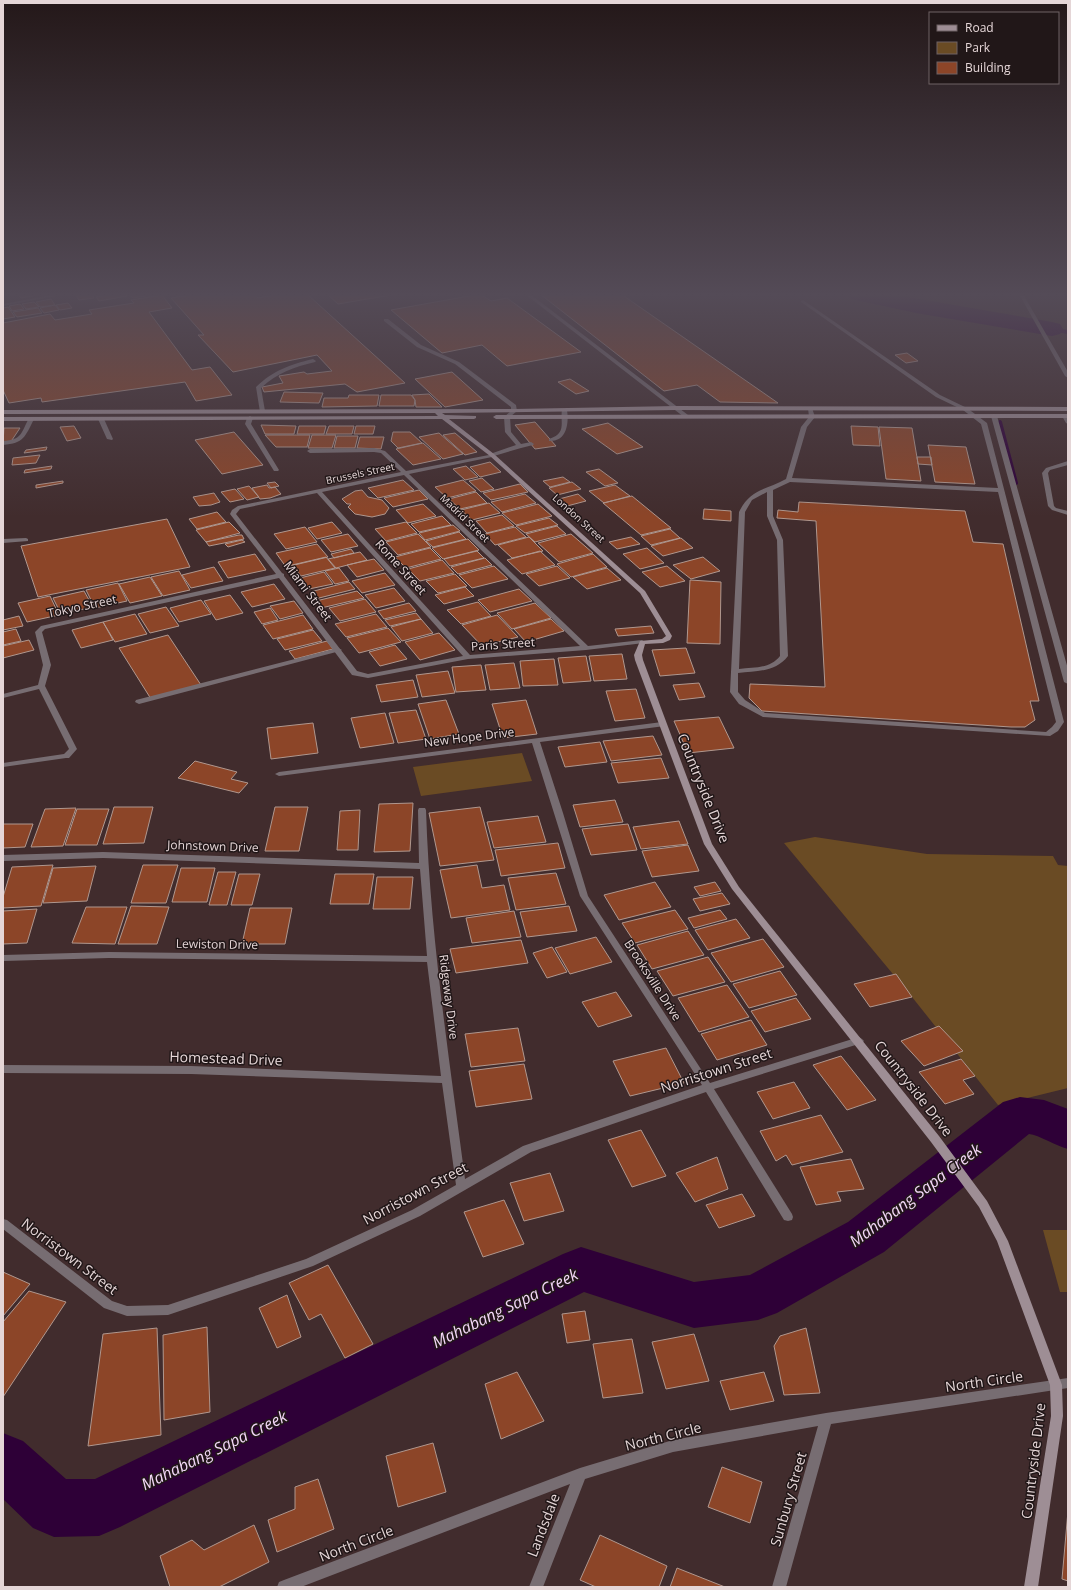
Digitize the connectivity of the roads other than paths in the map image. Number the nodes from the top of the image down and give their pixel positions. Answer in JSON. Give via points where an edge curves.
{"nodes":[{"id":1,"x":283,"y":368,"type":"edge"},
{"id":2,"x":464,"y":368,"type":"edge"},
{"id":3,"x":624,"y":368,"type":"edge"},
{"id":4,"x":898,"y":368,"type":"edge"},
{"id":5,"x":676,"y":408,"type":"junction"},
{"id":6,"x":810,"y":409,"type":"junction"},
{"id":7,"x":965,"y":409,"type":"junction"},
{"id":8,"x":1068,"y":409,"type":"edge"},
{"id":9,"x":564,"y":410,"type":"junction"},
{"id":10,"x":262,"y":411,"type":"junction"},
{"id":11,"x":436,"y":411,"type":"junction"},
{"id":12,"x":514,"y":411,"type":"junction"},
{"id":13,"x":3,"y":412,"type":"edge"},
{"id":14,"x":104,"y":412,"type":"junction"},
{"id":15,"x":251,"y":415,"type":"junction"},
{"id":16,"x":686,"y":416,"type":"junction"},
{"id":17,"x":812,"y":416,"type":"junction"},
{"id":18,"x":975,"y":416,"type":"junction"},
{"id":19,"x":994,"y":416,"type":"junction"},
{"id":20,"x":1066,"y":416,"type":"edge"},
{"id":21,"x":444,"y":417,"type":"junction"},
{"id":22,"x":507,"y":417,"type":"junction"},
{"id":23,"x":566,"y":417,"type":"junction"},
{"id":24,"x":3,"y":419,"type":"edge"},
{"id":25,"x":31,"y":419,"type":"junction"},
{"id":26,"x":101,"y":419,"type":"junction"},
{"id":27,"x":1068,"y":422,"type":"edge"},
{"id":28,"x":110,"y":439,"type":"dead end"},
{"id":29,"x":551,"y":440,"type":"dead end"},
{"id":30,"x":3,"y":443,"type":"edge"},
{"id":31,"x":531,"y":444,"type":"dead end"},
{"id":32,"x":520,"y":446,"type":"junction"},
{"id":33,"x":310,"y":451,"type":"dead end"},
{"id":34,"x":492,"y":455,"type":"junction"},
{"id":35,"x":1068,"y":463,"type":"edge"},
{"id":36,"x":276,"y":470,"type":"dead end"},
{"id":37,"x":404,"y":473,"type":"junction"},
{"id":38,"x":790,"y":480,"type":"junction"},
{"id":39,"x":770,"y":490,"type":"junction"},
{"id":40,"x":1000,"y":490,"type":"junction"},
{"id":41,"x":318,"y":491,"type":"junction"},
{"id":42,"x":233,"y":514,"type":"joint"},
{"id":43,"x":1068,"y":514,"type":"edge"},
{"id":44,"x":26,"y":540,"type":"dead end"},
{"id":45,"x":3,"y":542,"type":"edge"},
{"id":46,"x":282,"y":575,"type":"junction"},
{"id":47,"x":642,"y":642,"type":"junction"},
{"id":48,"x":586,"y":648,"type":"junction"},
{"id":49,"x":338,"y":650,"type":"junction"},
{"id":50,"x":468,"y":657,"type":"junction"},
{"id":51,"x":735,"y":671,"type":"junction"},
{"id":52,"x":368,"y":676,"type":"joint"},
{"id":53,"x":1068,"y":682,"type":"edge"},
{"id":54,"x":41,"y":686,"type":"junction"},
{"id":55,"x":3,"y":696,"type":"edge"},
{"id":56,"x":139,"y":702,"type":"dead end"},
{"id":57,"x":662,"y":724,"type":"junction"},
{"id":58,"x":535,"y":740,"type":"junction"},
{"id":59,"x":3,"y":765,"type":"edge"},
{"id":60,"x":280,"y":774,"type":"dead end"},
{"id":61,"x":422,"y":810,"type":"dead end"},
{"id":62,"x":3,"y":858,"type":"edge"},
{"id":63,"x":422,"y":866,"type":"junction"},
{"id":64,"x":3,"y":958,"type":"edge"},
{"id":65,"x":432,"y":959,"type":"junction"},
{"id":66,"x":859,"y":1041,"type":"junction"},
{"id":67,"x":3,"y":1069,"type":"edge"},
{"id":68,"x":448,"y":1080,"type":"junction"},
{"id":69,"x":708,"y":1087,"type":"junction"},
{"id":70,"x":462,"y":1186,"type":"junction"},
{"id":71,"x":788,"y":1217,"type":"dead end"},
{"id":72,"x":3,"y":1224,"type":"edge"},
{"id":73,"x":1062,"y":1384,"type":"edge"},
{"id":74,"x":826,"y":1419,"type":"junction"},
{"id":75,"x":580,"y":1474,"type":"junction"},
{"id":76,"x":284,"y":1587,"type":"edge"},
{"id":77,"x":536,"y":1587,"type":"edge"},
{"id":78,"x":779,"y":1587,"type":"edge"},
{"id":79,"x":1030,"y":1587,"type":"edge"}],
"edges":[{"from":1,"to":10,"type":"street","via":[[258,388]]},
{"from":2,"to":12,"type":"street","via":[[514,406]]},
{"from":3,"to":5,"type":"street"},
{"from":4,"to":7,"type":"street","via":[[938,396]]},
{"from":5,"to":6,"type":"main road"},
{"from":5,"to":9,"type":"main road"},
{"from":5,"to":16,"type":"street"},
{"from":6,"to":7,"type":"main road"},
{"from":6,"to":17,"type":"street"},
{"from":7,"to":8,"type":"main road"},
{"from":7,"to":18,"type":"street"},
{"from":9,"to":12,"type":"main road"},
{"from":9,"to":23,"type":"street"},
{"from":10,"to":11,"type":"main road"},
{"from":10,"to":15,"type":"main road"},
{"from":11,"to":12,"type":"main road"},
{"from":11,"to":21,"type":"main road","name":"London Street"},
{"from":12,"to":22,"type":"street"},
{"from":13,"to":14,"type":"main road"},
{"from":14,"to":15,"type":"main road"},
{"from":14,"to":26,"type":"main road"},
{"from":15,"to":21,"type":"main road"},
{"from":15,"to":26,"type":"main road"},
{"from":15,"to":36,"type":"street","via":[[248,424]]},
{"from":16,"to":17,"type":"main road"},
{"from":16,"to":23,"type":"main road"},
{"from":17,"to":18,"type":"main road"},
{"from":17,"to":38,"type":"street","via":[[804,427]]},
{"from":18,"to":19,"type":"main road"},
{"from":18,"to":40,"type":"street","via":[[984,423]]},
{"from":19,"to":20,"type":"main road"},
{"from":19,"to":53,"type":"street"},
{"from":20,"to":27,"type":"street"},
{"from":21,"to":22,"type":"main road"},
{"from":21,"to":34,"type":"main road","name":"London Street"},
{"from":22,"to":23,"type":"main road"},
{"from":22,"to":32,"type":"street","via":[[508,432]]},
{"from":23,"to":29,"type":"street","via":[[562,435]]},
{"from":24,"to":25,"type":"main road"},
{"from":25,"to":26,"type":"main road"},
{"from":25,"to":30,"type":"street","via":[[20,440],[16,443]]},
{"from":26,"to":28,"type":"street"},
{"from":31,"to":32,"type":"street","name":"Brussels Street"},
{"from":32,"to":34,"type":"street","name":"Brussels Street"},
{"from":33,"to":37,"type":"street","name":"Madrid Street","via":[[379,451]]},
{"from":34,"to":37,"type":"street","name":"Brussels Street"},
{"from":34,"to":47,"type":"main road","name":"London Street","via":[[643,592],[669,636],[662,642]]},
{"from":35,"to":43,"type":"street","via":[[1048,469],[1045,473],[1051,506]]},
{"from":37,"to":41,"type":"street","name":"Brussels Street"},
{"from":37,"to":48,"type":"street","name":"Madrid Street"},
{"from":38,"to":39,"type":"street"},
{"from":38,"to":40,"type":"street"},
{"from":39,"to":51,"type":"street","via":[[754,495],[746,501],[742,512]]},
{"from":39,"to":51,"type":"street","via":[[770,516],[780,540],[784,656],[775,665]]},
{"from":40,"to":51,"type":"street","via":[[1060,722],[1047,734],[763,714],[747,706],[734,692]]},
{"from":41,"to":42,"type":"street","name":"Brussels Street","via":[[238,508]]},
{"from":41,"to":50,"type":"street","name":"Rome Street"},
{"from":42,"to":46,"type":"street","name":"Miami Street"},
{"from":44,"to":45,"type":"street"},
{"from":46,"to":49,"type":"street","name":"Miami Street"},
{"from":46,"to":54,"type":"street","name":"Tokyo Street","via":[[43,627],[38,632],[47,669]]},
{"from":47,"to":48,"type":"street","name":"Paris Street"},
{"from":47,"to":57,"type":"main road","name":"Countryside Drive","via":[[638,655]]},
{"from":48,"to":50,"type":"street","name":"Paris Street"},
{"from":49,"to":52,"type":"street","name":"Miami Street","via":[[355,673]]},
{"from":49,"to":56,"type":"street"},
{"from":50,"to":52,"type":"street","name":"Paris Street"},
{"from":54,"to":55,"type":"street"},
{"from":54,"to":59,"type":"street","via":[[73,749],[66,756]]},
{"from":57,"to":58,"type":"street","name":"New Hope Drive"},
{"from":57,"to":66,"type":"main road","name":"Countryside Drive","via":[[708,844],[736,889]]},
{"from":58,"to":60,"type":"street","name":"New Hope Drive"},
{"from":58,"to":69,"type":"street","name":"Brooksville Drive","via":[[584,896]]},
{"from":61,"to":63,"type":"street","name":"Ridgeway Drive"},
{"from":62,"to":63,"type":"street","name":"Johnstown Drive","via":[[103,855]]},
{"from":63,"to":65,"type":"street","name":"Ridgeway Drive"},
{"from":64,"to":65,"type":"street","name":"Lewiston Drive","via":[[109,955]]},
{"from":65,"to":68,"type":"street","name":"Ridgeway Drive"},
{"from":66,"to":69,"type":"street","name":"Norristown Street"},
{"from":66,"to":73,"type":"main road","name":"Countryside Drive","via":[[983,1204],[1002,1241]]},
{"from":67,"to":68,"type":"street","name":"Homestead Drive","via":[[191,1070]]},
{"from":68,"to":70,"type":"street","name":"Ridgeway Drive"},
{"from":69,"to":70,"type":"street","name":"Norristown Street","via":[[527,1150]]},
{"from":69,"to":71,"type":"street","name":"Brooksville Drive"},
{"from":70,"to":72,"type":"street","name":"Norristown Street","via":[[416,1212],[309,1263],[168,1310],[127,1311],[108,1305]]},
{"from":73,"to":74,"type":"street","name":"North Circle"},
{"from":73,"to":79,"type":"main road","name":"Countryside Drive"},
{"from":74,"to":75,"type":"street","name":"North Circle","via":[[673,1446]]},
{"from":74,"to":78,"type":"street","name":"Sunbury Street"},
{"from":75,"to":76,"type":"street","name":"North Circle"},
{"from":75,"to":77,"type":"street","name":"Landsdale"}]}
